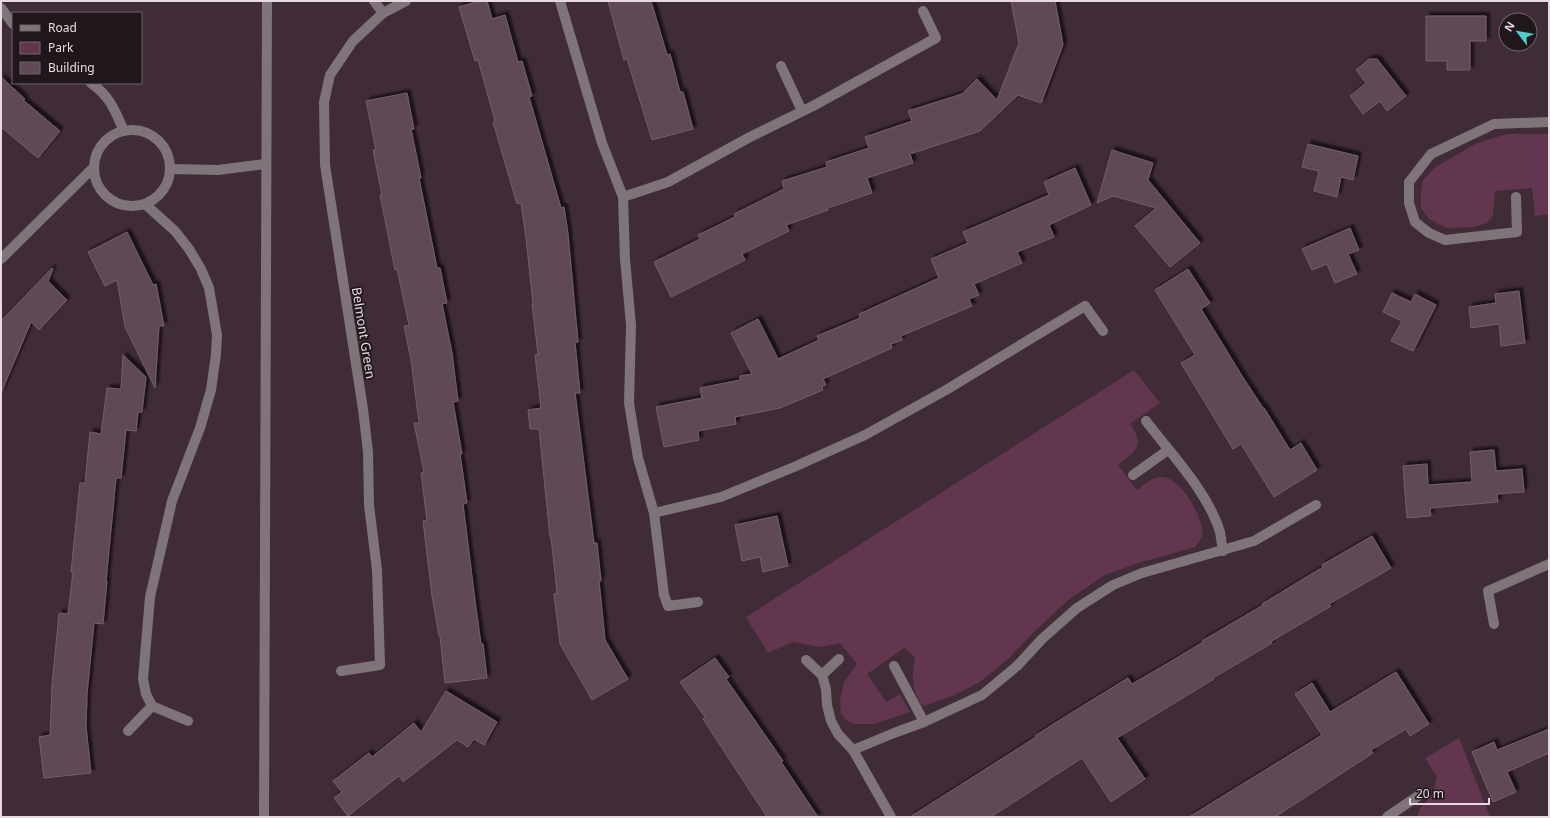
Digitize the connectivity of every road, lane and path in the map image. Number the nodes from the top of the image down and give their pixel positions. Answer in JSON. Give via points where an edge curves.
{"nodes":[{"id":1,"x":267,"y":1,"type":"edge"},
{"id":2,"x":374,"y":1,"type":"edge"},
{"id":3,"x":406,"y":1,"type":"edge"},
{"id":4,"x":560,"y":1,"type":"edge"},
{"id":5,"x":1,"y":8,"type":"edge"},
{"id":6,"x":923,"y":11,"type":"dead end"},
{"id":7,"x":383,"y":13,"type":"junction"},
{"id":8,"x":12,"y":23,"type":"edge"},
{"id":9,"x":781,"y":66,"type":"dead end"},
{"id":10,"x":92,"y":84,"type":"edge"},
{"id":11,"x":802,"y":111,"type":"junction"},
{"id":12,"x":1549,"y":122,"type":"edge"},
{"id":13,"x":124,"y":131,"type":"junction"},
{"id":14,"x":265,"y":164,"type":"junction"},
{"id":15,"x":94,"y":167,"type":"junction"},
{"id":16,"x":170,"y":169,"type":"junction"},
{"id":17,"x":1516,"y":196,"type":"dead end"},
{"id":18,"x":624,"y":197,"type":"junction"},
{"id":19,"x":145,"y":204,"type":"junction"},
{"id":20,"x":1,"y":259,"type":"edge"},
{"id":21,"x":1103,"y":331,"type":"dead end"},
{"id":22,"x":1146,"y":422,"type":"dead end"},
{"id":23,"x":1168,"y":450,"type":"junction"},
{"id":24,"x":1133,"y":475,"type":"dead end"},
{"id":25,"x":1316,"y":505,"type":"dead end"},
{"id":26,"x":654,"y":513,"type":"junction"},
{"id":27,"x":1223,"y":551,"type":"junction"},
{"id":28,"x":1549,"y":564,"type":"edge"},
{"id":29,"x":698,"y":602,"type":"dead end"},
{"id":30,"x":1494,"y":624,"type":"dead end"},
{"id":31,"x":839,"y":659,"type":"dead end"},
{"id":32,"x":806,"y":660,"type":"dead end"},
{"id":33,"x":894,"y":666,"type":"dead end"},
{"id":34,"x":341,"y":671,"type":"dead end"},
{"id":35,"x":822,"y":675,"type":"junction"},
{"id":36,"x":152,"y":706,"type":"junction"},
{"id":37,"x":188,"y":721,"type":"dead end"},
{"id":38,"x":924,"y":722,"type":"junction"},
{"id":39,"x":128,"y":731,"type":"dead end"},
{"id":40,"x":853,"y":750,"type":"junction"},
{"id":41,"x":1421,"y":794,"type":"dead end"},
{"id":42,"x":1391,"y":816,"type":"edge"},
{"id":43,"x":264,"y":817,"type":"edge"},
{"id":44,"x":892,"y":817,"type":"edge"}],
"edges":[{"from":1,"to":14,"type":"street"},
{"from":2,"to":7,"type":"street"},
{"from":3,"to":7,"type":"street","name":"Belmont Green"},
{"from":4,"to":18,"type":"street","via":[[602,143]]},
{"from":5,"to":8,"type":"street"},
{"from":6,"to":11,"type":"street","via":[[936,38]]},
{"from":7,"to":34,"type":"street","name":"Belmont Green","via":[[353,41],[330,75],[324,102],[325,165],[368,452],[369,505],[377,570],[380,665]]},
{"from":9,"to":11,"type":"street"},
{"from":10,"to":13,"type":"street","via":[[109,100]]},
{"from":11,"to":18,"type":"street","via":[[668,182]]},
{"from":12,"to":17,"type":"street","via":[[1494,124],[1431,154],[1409,182],[1409,203],[1415,222],[1429,233],[1445,240],[1517,232]]},
{"from":13,"to":15,"type":"street","via":[[112,136],[103,144]]},
{"from":13,"to":16,"type":"street","via":[[136,130],[156,139],[169,157]]},
{"from":14,"to":16,"type":"street","via":[[218,170]]},
{"from":14,"to":43,"type":"street"},
{"from":15,"to":19,"type":"street","via":[[96,179],[110,199],[134,206]]},
{"from":15,"to":20,"type":"street"},
{"from":16,"to":19,"type":"street","via":[[164,190]]},
{"from":18,"to":26,"type":"street","via":[[625,259],[631,325],[628,403],[638,458]]},
{"from":19,"to":36,"type":"street","via":[[175,231],[201,268],[209,288],[217,336],[211,390],[200,428],[172,501],[150,596],[144,679],[146,694]]},
{"from":21,"to":26,"type":"street","via":[[1085,306],[946,390],[865,435],[721,497]]},
{"from":22,"to":23,"type":"street"},
{"from":23,"to":24,"type":"street"},
{"from":23,"to":27,"type":"street","via":[[1209,508],[1220,532]]},
{"from":25,"to":27,"type":"street","via":[[1254,541]]},
{"from":26,"to":29,"type":"street","via":[[664,595],[668,606]]},
{"from":27,"to":38,"type":"street","via":[[1142,573],[1113,585],[1077,608],[1042,639],[1017,666],[982,695]]},
{"from":28,"to":30,"type":"street","via":[[1488,591]]},
{"from":31,"to":35,"type":"street"},
{"from":32,"to":35,"type":"street"},
{"from":33,"to":38,"type":"street"},
{"from":35,"to":40,"type":"street","via":[[831,721],[838,734]]},
{"from":36,"to":37,"type":"street"},
{"from":36,"to":39,"type":"street"},
{"from":38,"to":40,"type":"street"},
{"from":40,"to":44,"type":"street"},
{"from":41,"to":42,"type":"street"}]}
